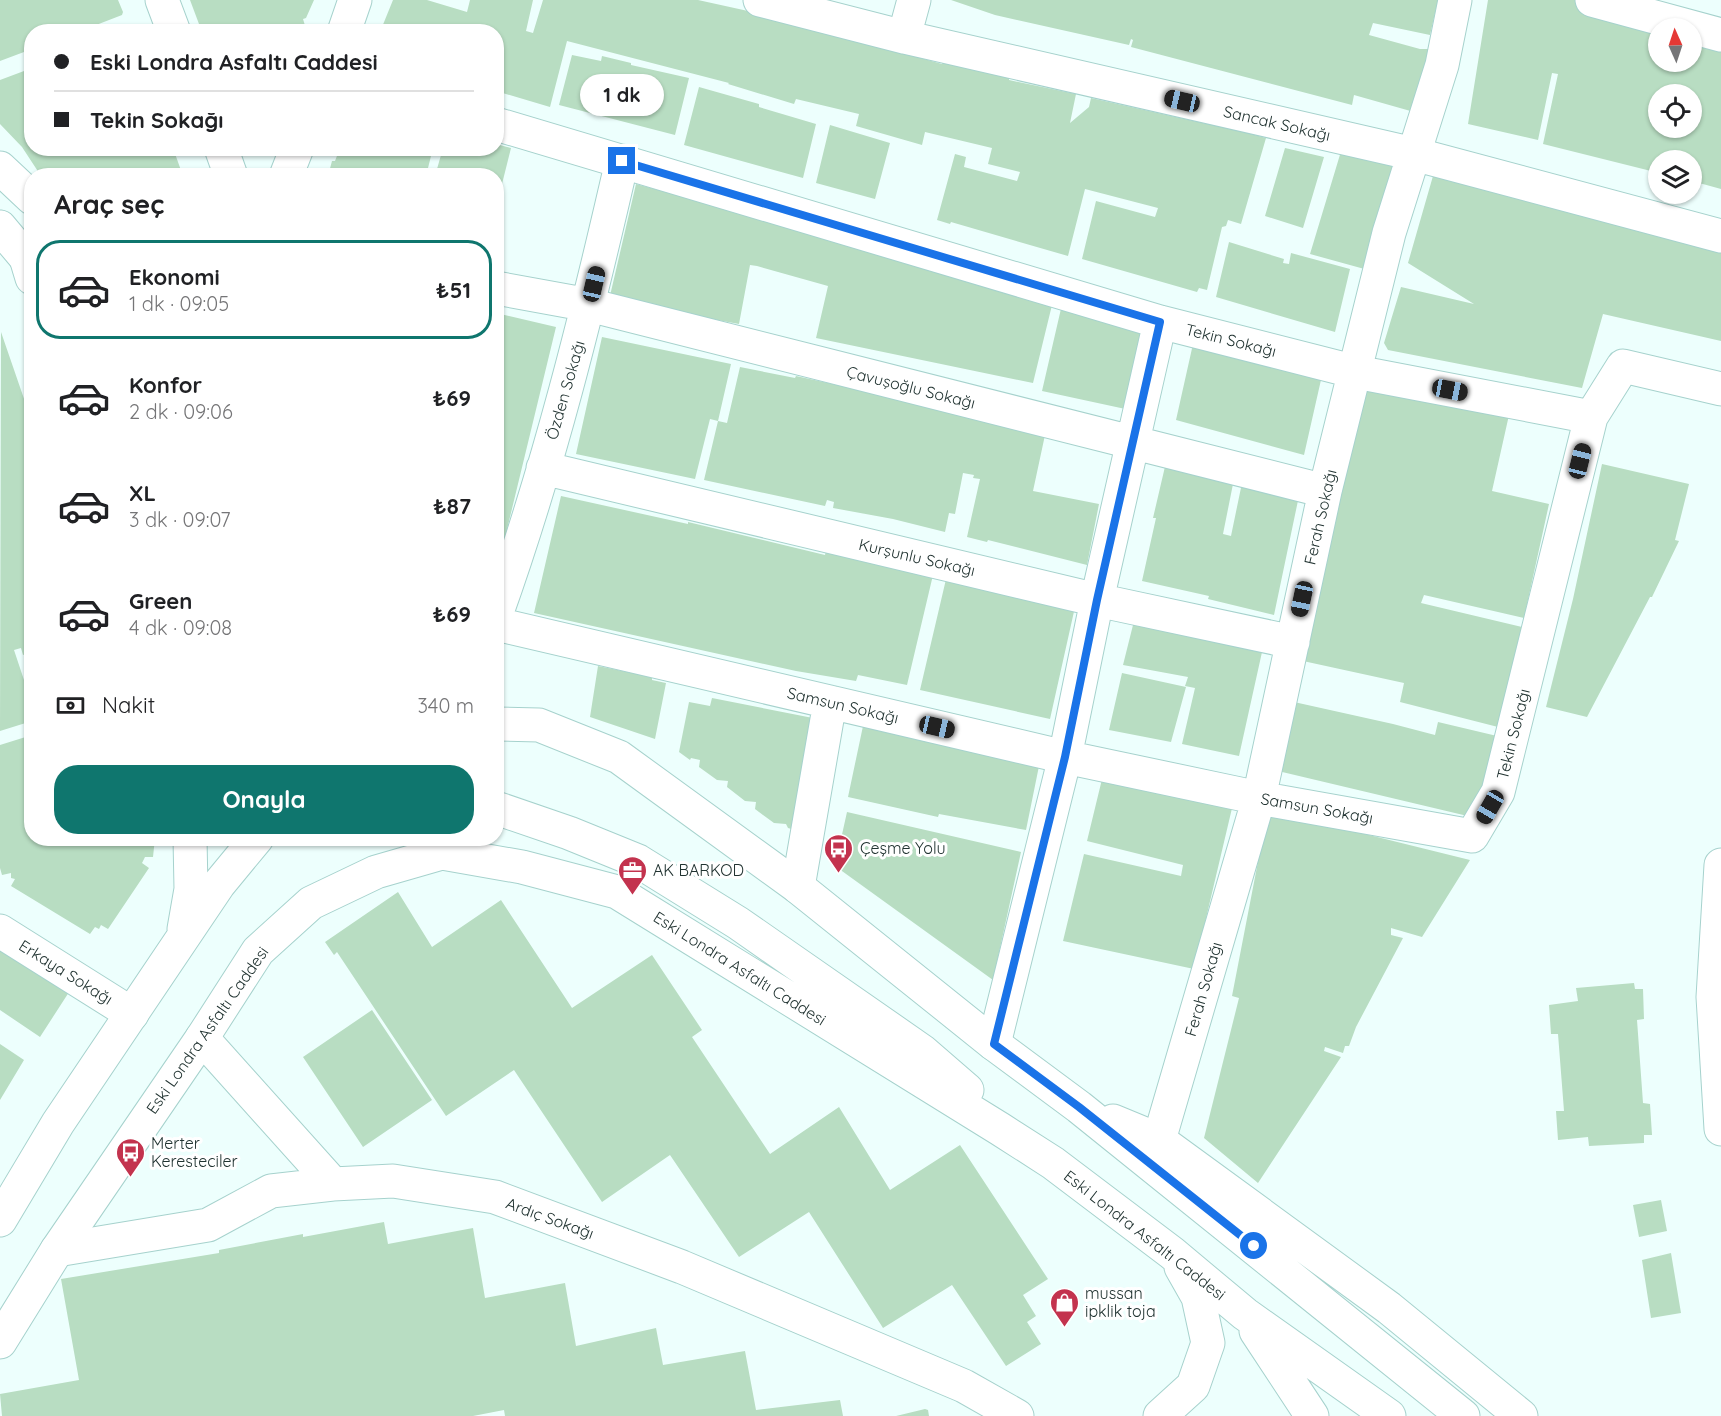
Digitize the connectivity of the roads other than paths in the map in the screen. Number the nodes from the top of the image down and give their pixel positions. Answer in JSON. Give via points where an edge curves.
{"nodes":[{"id":1,"x":162,"y":0,"type":"edge"},
{"id":2,"x":356,"y":0,"type":"edge"},
{"id":3,"x":760,"y":0,"type":"edge"},
{"id":4,"x":914,"y":0,"type":"edge"},
{"id":5,"x":1455,"y":0,"type":"edge"},
{"id":6,"x":1592,"y":0,"type":"edge"},
{"id":7,"x":171,"y":24,"type":"edge"},
{"id":8,"x":347,"y":24,"type":"edge"},
{"id":9,"x":1721,"y":35,"type":"edge"},
{"id":10,"x":904,"y":37,"type":"junction"},
{"id":11,"x":504,"y":126,"type":"edge"},
{"id":12,"x":1414,"y":154,"type":"junction"},
{"id":13,"x":622,"y":161,"type":"junction"},
{"id":14,"x":0,"y":168,"type":"edge"},
{"id":15,"x":24,"y":190,"type":"edge"},
{"id":16,"x":0,"y":227,"type":"edge"},
{"id":17,"x":1721,"y":236,"type":"edge"},
{"id":18,"x":24,"y":260,"type":"edge"},
{"id":19,"x":504,"y":289,"type":"edge"},
{"id":20,"x":589,"y":305,"type":"junction"},
{"id":21,"x":1160,"y":322,"type":"junction"},
{"id":22,"x":1356,"y":372,"type":"junction"},
{"id":23,"x":1721,"y":389,"type":"edge"},
{"id":24,"x":1591,"y":417,"type":"junction"},
{"id":25,"x":1133,"y":442,"type":"junction"},
{"id":26,"x":543,"y":468,"type":"junction"},
{"id":27,"x":1325,"y":491,"type":"junction"},
{"id":28,"x":504,"y":592,"type":"edge"},
{"id":29,"x":1097,"y":600,"type":"junction"},
{"id":30,"x":504,"y":611,"type":"edge"},
{"id":31,"x":1293,"y":642,"type":"junction"},
{"id":32,"x":830,"y":702,"type":"junction"},
{"id":33,"x":504,"y":724,"type":"edge"},
{"id":34,"x":1065,"y":757,"type":"junction"},
{"id":35,"x":1259,"y":798,"type":"junction"},
{"id":36,"x":504,"y":811,"type":"edge"},
{"id":37,"x":1472,"y":836,"type":"joint"},
{"id":38,"x":190,"y":846,"type":"edge"},
{"id":39,"x":250,"y":846,"type":"edge"},
{"id":40,"x":1721,"y":865,"type":"edge"},
{"id":41,"x":798,"y":887,"type":"junction"},
{"id":42,"x":0,"y":931,"type":"edge"},
{"id":43,"x":182,"y":940,"type":"junction"},
{"id":44,"x":132,"y":1014,"type":"junction"},
{"id":45,"x":202,"y":1038,"type":"junction"},
{"id":46,"x":994,"y":1044,"type":"junction"},
{"id":47,"x":1079,"y":1107,"type":"junction"},
{"id":48,"x":1721,"y":1129,"type":"edge"},
{"id":49,"x":1159,"y":1140,"type":"junction"},
{"id":50,"x":1053,"y":1163,"type":"junction"},
{"id":51,"x":333,"y":1184,"type":"junction"},
{"id":52,"x":0,"y":1220,"type":"edge"},
{"id":53,"x":57,"y":1250,"type":"junction"},
{"id":54,"x":1172,"y":1253,"type":"junction"},
{"id":55,"x":1245,"y":1314,"type":"junction"},
{"id":56,"x":0,"y":1342,"type":"edge"},
{"id":57,"x":964,"y":1386,"type":"junction"},
{"id":58,"x":981,"y":1416,"type":"edge"},
{"id":59,"x":1017,"y":1416,"type":"edge"},
{"id":60,"x":1160,"y":1416,"type":"edge"},
{"id":61,"x":1312,"y":1416,"type":"edge"},
{"id":62,"x":1389,"y":1416,"type":"edge"},
{"id":63,"x":1463,"y":1416,"type":"edge"},
{"id":64,"x":1521,"y":1416,"type":"edge"}],
"edges":[{"from":1,"to":7,"type":"street"},
{"from":2,"to":8,"type":"street"},
{"from":3,"to":10,"type":"street","name":"Sancak Sokağı"},
{"from":4,"to":10,"type":"street"},
{"from":5,"to":12,"type":"street","name":"Ferah Sokağı","via":[[1442,65]]},
{"from":6,"to":9,"type":"street"},
{"from":10,"to":12,"type":"street","name":"Sancak Sokağı"},
{"from":11,"to":13,"type":"street","name":"Tekin Sokağı"},
{"from":12,"to":17,"type":"street","name":"Sancak Sokağı"},
{"from":12,"to":22,"type":"street","name":"Ferah Sokağı","via":[[1389,234]]},
{"from":13,"to":20,"type":"street","name":"Özden Sokağı"},
{"from":13,"to":21,"type":"street","name":"Tekin Sokağı"},
{"from":14,"to":15,"type":"street"},
{"from":16,"to":18,"type":"street"},
{"from":19,"to":20,"type":"street","name":"Çavuşoğlu Sokağı"},
{"from":20,"to":25,"type":"street","name":"Çavuşoğlu Sokağı"},
{"from":20,"to":26,"type":"street","name":"Özden Sokağı"},
{"from":21,"to":22,"type":"street","name":"Tekin Sokağı"},
{"from":21,"to":25,"type":"street"},
{"from":22,"to":24,"type":"street","name":"Tekin Sokağı"},
{"from":22,"to":27,"type":"street","name":"Ferah Sokağı"},
{"from":23,"to":24,"type":"street","name":"Tekin Sokağı","via":[[1623,366]]},
{"from":24,"to":37,"type":"street","name":"Tekin Sokağı","via":[[1498,792]]},
{"from":25,"to":27,"type":"street","name":"Çavuşoğlu Sokağı"},
{"from":25,"to":29,"type":"street"},
{"from":26,"to":28,"type":"street","name":"Özden Sokağı","via":[[532,513]]},
{"from":26,"to":29,"type":"street","name":"Kurşunlu Sokağı"},
{"from":27,"to":31,"type":"street","name":"Ferah Sokağı"},
{"from":29,"to":31,"type":"street","name":"Kurşunlu Sokağı"},
{"from":29,"to":34,"type":"street"},
{"from":30,"to":32,"type":"street","name":"Samsun Sokağı"},
{"from":31,"to":35,"type":"street","name":"Ferah Sokağı"},
{"from":32,"to":34,"type":"street","name":"Samsun Sokağı"},
{"from":32,"to":41,"type":"street"},
{"from":33,"to":41,"type":"street","via":[[539,725],[619,757]]},
{"from":34,"to":35,"type":"street","name":"Samsun Sokağı"},
{"from":34,"to":46,"type":"street"},
{"from":35,"to":37,"type":"street","name":"Samsun Sokağı"},
{"from":35,"to":49,"type":"street","name":"Ferah Sokağı"},
{"from":36,"to":50,"type":"street","via":[[638,861],[738,923],[922,1050]]},
{"from":38,"to":43,"type":"street","via":[[191,889]]},
{"from":39,"to":43,"type":"street","via":[[219,884]]},
{"from":40,"to":48,"type":"street","via":[[1713,997]]},
{"from":41,"to":46,"type":"street"},
{"from":42,"to":44,"type":"street","name":"Erkaya Sokağı"},
{"from":43,"to":44,"type":"street"},
{"from":44,"to":52,"type":"street","via":[[58,1123]]},
{"from":45,"to":50,"type":"street","name":"Eski Londra Asfaltı Caddesi","via":[[258,951],[311,903],[376,872],[442,853],[522,867],[617,892]]},
{"from":45,"to":51,"type":"street"},
{"from":45,"to":53,"type":"street","name":"Eski Londra Asfaltı Caddesi"},
{"from":46,"to":47,"type":"street"},
{"from":47,"to":49,"type":"street"},
{"from":47,"to":63,"type":"street"},
{"from":49,"to":64,"type":"street","via":[[1389,1308]]},
{"from":50,"to":54,"type":"street","name":"Eski Londra Asfaltı Caddesi"},
{"from":51,"to":53,"type":"street","name":"Ardıç Sokağı","via":[[272,1191],[208,1225]]},
{"from":51,"to":57,"type":"street","name":"Ardıç Sokağı","via":[[393,1181],[495,1197],[682,1267]]},
{"from":53,"to":56,"type":"street","name":"Eski Londra Asfaltı Caddesi"},
{"from":54,"to":55,"type":"street","name":"Eski Londra Asfaltı Caddesi"},
{"from":54,"to":60,"type":"street","via":[[1198,1297],[1208,1343],[1193,1386]]},
{"from":55,"to":61,"type":"street"},
{"from":55,"to":62,"type":"street","name":"Eski Londra Asfaltı Caddesi"},
{"from":57,"to":58,"type":"street"},
{"from":57,"to":59,"type":"street","name":"Ardıç Sokağı"}]}
